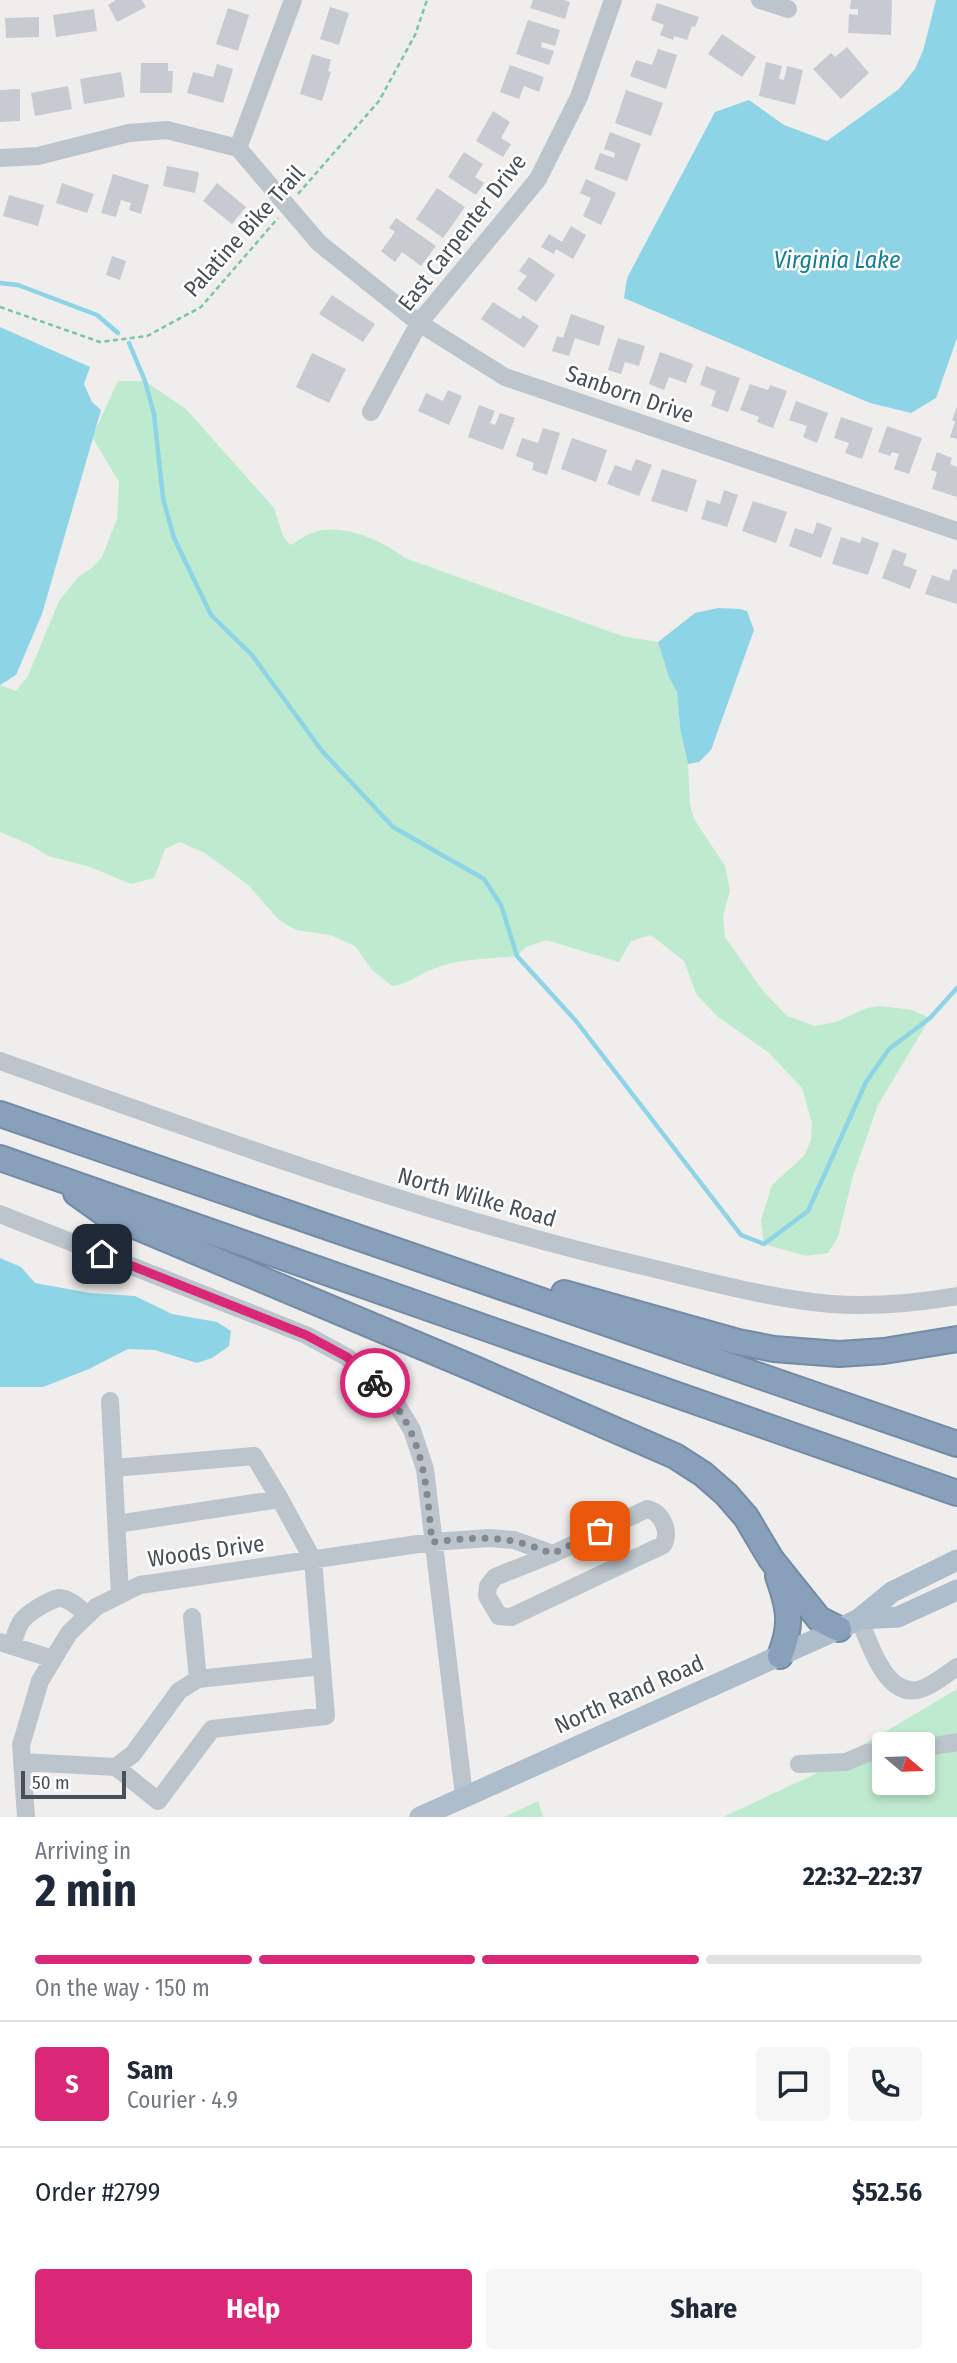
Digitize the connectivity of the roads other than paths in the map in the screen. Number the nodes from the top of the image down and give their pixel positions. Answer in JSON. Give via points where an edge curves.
{"nodes":[{"id":1,"x":293,"y":0,"type":"edge"},
{"id":2,"x":613,"y":0,"type":"edge"},
{"id":3,"x":760,"y":0,"type":"edge"},
{"id":4,"x":788,"y":9,"type":"dead end"},
{"id":5,"x":238,"y":148,"type":"junction"},
{"id":6,"x":0,"y":158,"type":"edge"},
{"id":7,"x":419,"y":323,"type":"junction"},
{"id":8,"x":371,"y":412,"type":"dead end"},
{"id":9,"x":957,"y":531,"type":"edge"},
{"id":10,"x":0,"y":1061,"type":"edge"},
{"id":11,"x":0,"y":1114,"type":"edge"},
{"id":12,"x":0,"y":1157,"type":"edge"},
{"id":13,"x":50,"y":1175,"type":"junction"},
{"id":14,"x":0,"y":1214,"type":"edge"},
{"id":15,"x":300,"y":1218,"type":"junction"},
{"id":16,"x":957,"y":1296,"type":"edge"},
{"id":17,"x":957,"y":1339,"type":"edge"},
{"id":18,"x":110,"y":1401,"type":"dead end"},
{"id":19,"x":957,"y":1444,"type":"edge"},
{"id":20,"x":114,"y":1468,"type":"junction"},
{"id":21,"x":957,"y":1493,"type":"edge"},
{"id":22,"x":280,"y":1499,"type":"junction"},
{"id":23,"x":117,"y":1524,"type":"junction"},
{"id":24,"x":432,"y":1542,"type":"junction"},
{"id":25,"x":552,"y":1554,"type":"junction"},
{"id":26,"x":771,"y":1559,"type":"junction"},
{"id":27,"x":313,"y":1560,"type":"junction"},
{"id":28,"x":957,"y":1560,"type":"edge"},
{"id":29,"x":957,"y":1590,"type":"edge"},
{"id":30,"x":120,"y":1595,"type":"junction"},
{"id":31,"x":87,"y":1615,"type":"junction"},
{"id":32,"x":192,"y":1617,"type":"dead end"},
{"id":33,"x":849,"y":1624,"type":"junction"},
{"id":34,"x":6,"y":1644,"type":"edge"},
{"id":35,"x":780,"y":1656,"type":"junction"},
{"id":36,"x":53,"y":1660,"type":"junction"},
{"id":37,"x":321,"y":1666,"type":"junction"},
{"id":38,"x":957,"y":1667,"type":"edge"},
{"id":39,"x":198,"y":1679,"type":"junction"},
{"id":40,"x":957,"y":1742,"type":"edge"},
{"id":41,"x":935,"y":1746,"type":"edge"},
{"id":42,"x":872,"y":1753,"type":"edge"},
{"id":43,"x":22,"y":1762,"type":"junction"},
{"id":44,"x":800,"y":1764,"type":"dead end"},
{"id":45,"x":116,"y":1766,"type":"junction"},
{"id":46,"x":464,"y":1796,"type":"junction"},
{"id":47,"x":26,"y":1817,"type":"edge"},
{"id":48,"x":420,"y":1817,"type":"edge"}],
"edges":[{"from":1,"to":5,"type":"street"},
{"from":2,"to":7,"type":"street","name":"East Carpenter Drive","via":[[579,97],[538,179]]},
{"from":3,"to":4,"type":"street"},
{"from":5,"to":6,"type":"street","via":[[167,130],[129,133],[38,156]]},
{"from":5,"to":7,"type":"street","name":"Sanborn Drive","via":[[318,243]]},
{"from":7,"to":8,"type":"street","name":"East Carpenter Drive"},
{"from":7,"to":9,"type":"street","name":"Sanborn Drive","via":[[505,377]]},
{"from":10,"to":16,"type":"street","name":"North Wilke Road","via":[[400,1200],[570,1249],[768,1295],[831,1304],[871,1305]]},
{"from":11,"to":15,"type":"highway"},
{"from":12,"to":13,"type":"highway"},
{"from":13,"to":21,"type":"highway"},
{"from":13,"to":26,"type":"highway","via":[[104,1213],[675,1456],[726,1494]]},
{"from":14,"to":24,"type":"street","via":[[306,1335],[347,1357],[394,1400],[412,1430],[425,1469]]},
{"from":15,"to":17,"type":"highway","via":[[774,1349],[839,1354]]},
{"from":15,"to":19,"type":"highway"},
{"from":18,"to":20,"type":"street"},
{"from":20,"to":22,"type":"street","via":[[254,1456]]},
{"from":20,"to":23,"type":"street"},
{"from":22,"to":23,"type":"street"},
{"from":22,"to":27,"type":"street"},
{"from":23,"to":30,"type":"street"},
{"from":24,"to":25,"type":"street","name":"Woods Drive","via":[[514,1540]]},
{"from":24,"to":27,"type":"street","name":"Woods Drive"},
{"from":24,"to":46,"type":"street"},
{"from":25,"to":25,"type":"street","via":[[647,1509],[658,1514],[667,1532],[663,1545],[511,1617],[499,1616],[487,1596],[495,1577]]},
{"from":26,"to":33,"type":"highway","via":[[818,1619]]},
{"from":26,"to":35,"type":"highway","via":[[790,1622]]},
{"from":27,"to":30,"type":"street","name":"Woods Drive","via":[[140,1585]]},
{"from":27,"to":37,"type":"street"},
{"from":28,"to":33,"type":"main road","name":"North Rand Road","via":[[892,1592]]},
{"from":29,"to":33,"type":"main road","name":"North Rand Road","via":[[898,1617]]},
{"from":30,"to":31,"type":"street","name":"Woods Drive"},
{"from":31,"to":34,"type":"street","via":[[59,1598],[45,1603],[24,1616]]},
{"from":31,"to":36,"type":"street","name":"Woods Drive","via":[[69,1633]]},
{"from":32,"to":39,"type":"street"},
{"from":33,"to":35,"type":"main road","name":"North Rand Road"},
{"from":33,"to":38,"type":"street","via":[[894,1684],[921,1689]]},
{"from":34,"to":36,"type":"street"},
{"from":35,"to":46,"type":"main road","name":"North Rand Road"},
{"from":36,"to":43,"type":"street","name":"Woods Drive","via":[[40,1681],[21,1745]]},
{"from":37,"to":39,"type":"street"},
{"from":37,"to":45,"type":"street","via":[[326,1716],[212,1730],[158,1801]]},
{"from":39,"to":45,"type":"street","via":[[179,1691],[133,1754]]},
{"from":40,"to":41,"type":"street"},
{"from":42,"to":44,"type":"street","via":[[846,1762]]},
{"from":43,"to":45,"type":"street"},
{"from":43,"to":47,"type":"street","name":"Woods Drive"},
{"from":46,"to":48,"type":"main road","name":"North Rand Road"}]}
